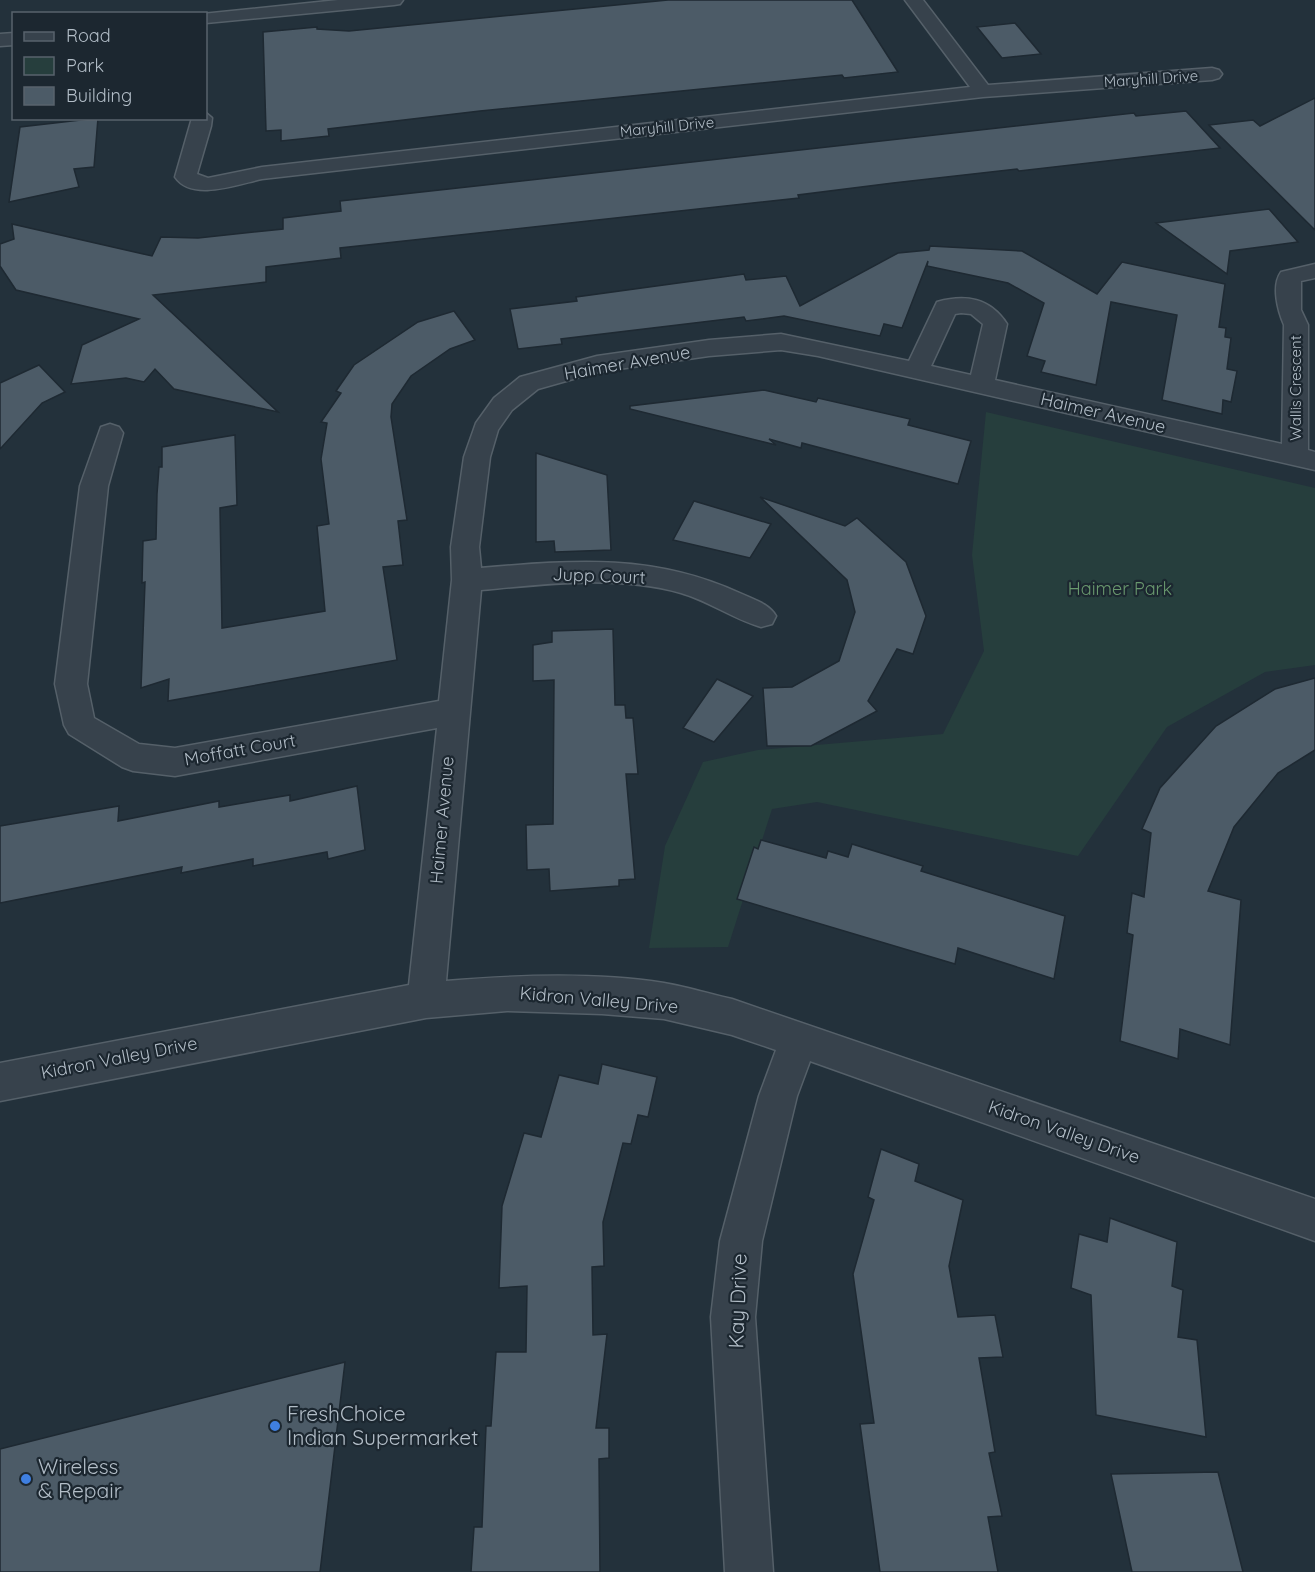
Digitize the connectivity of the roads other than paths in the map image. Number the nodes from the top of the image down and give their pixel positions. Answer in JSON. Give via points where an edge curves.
{"nodes":[{"id":1,"x":393,"y":0,"type":"edge"},
{"id":2,"x":914,"y":0,"type":"edge"},
{"id":3,"x":207,"y":18,"type":"edge"},
{"id":4,"x":1212,"y":74,"type":"dead end"},
{"id":5,"x":983,"y":91,"type":"junction"},
{"id":6,"x":202,"y":120,"type":"edge"},
{"id":7,"x":1315,"y":271,"type":"edge"},
{"id":8,"x":916,"y":371,"type":"junction"},
{"id":9,"x":981,"y":386,"type":"junction"},
{"id":10,"x":110,"y":433,"type":"dead end"},
{"id":11,"x":1305,"y":459,"type":"edge"},
{"id":12,"x":467,"y":580,"type":"junction"},
{"id":13,"x":761,"y":616,"type":"dead end"},
{"id":14,"x":452,"y":712,"type":"junction"},
{"id":15,"x":426,"y":1000,"type":"junction"},
{"id":16,"x":799,"y":1039,"type":"junction"},
{"id":17,"x":0,"y":1082,"type":"edge"},
{"id":18,"x":1315,"y":1220,"type":"edge"},
{"id":19,"x":749,"y":1572,"type":"edge"}],
"edges":[{"from":1,"to":3,"type":"street"},
{"from":2,"to":5,"type":"street"},
{"from":4,"to":5,"type":"street","name":"Maryhill Drive"},
{"from":5,"to":6,"type":"street","name":"Maryhill Drive","via":[[262,173],[206,185],[186,177]]},
{"from":7,"to":11,"type":"street","name":"Wallis Crescent","via":[[1289,277],[1288,310],[1296,325]]},
{"from":8,"to":9,"type":"street","name":"Haimer Avenue"},
{"from":8,"to":9,"type":"street","via":[[945,307],[971,305],[987,312],[995,324]]},
{"from":8,"to":12,"type":"street","name":"Haimer Avenue","via":[[781,342],[597,364],[529,383],[503,404],[485,429],[477,457],[465,547]]},
{"from":9,"to":11,"type":"street","name":"Haimer Avenue"},
{"from":10,"to":14,"type":"street","name":"Moffatt Court","via":[[94,486],[71,684],[80,725],[133,757],[175,762]]},
{"from":12,"to":13,"type":"street","name":"Jupp Court","via":[[541,574],[636,575],[685,583]]},
{"from":12,"to":14,"type":"street","name":"Haimer Avenue"},
{"from":14,"to":15,"type":"street","name":"Haimer Avenue"},
{"from":15,"to":16,"type":"street","name":"Kidron Valley Drive","via":[[507,993],[664,1002],[732,1017]]},
{"from":15,"to":17,"type":"street","name":"Kidron Valley Drive"},
{"from":16,"to":18,"type":"street","name":"Kidron Valley Drive"},
{"from":16,"to":19,"type":"street","name":"Kay Drive","via":[[778,1096],[741,1241],[733,1317]]}]}
